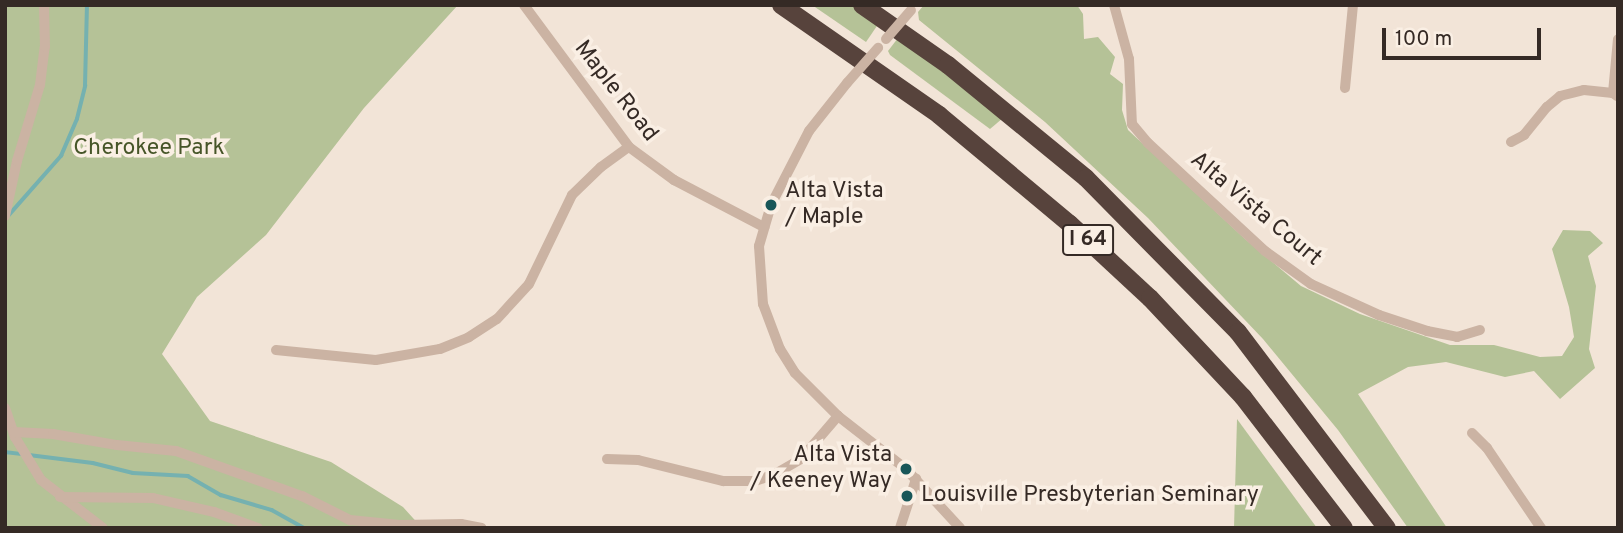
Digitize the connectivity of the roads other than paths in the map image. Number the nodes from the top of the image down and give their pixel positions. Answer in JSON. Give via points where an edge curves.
{"nodes":[{"id":1,"x":44,"y":5,"type":"edge"},
{"id":2,"x":524,"y":5,"type":"edge"},
{"id":3,"x":781,"y":5,"type":"edge"},
{"id":4,"x":862,"y":5,"type":"edge"},
{"id":5,"x":1114,"y":5,"type":"edge"},
{"id":6,"x":1353,"y":5,"type":"edge"},
{"id":7,"x":913,"y":8,"type":"edge"},
{"id":8,"x":1618,"y":39,"type":"edge"},
{"id":9,"x":1345,"y":88,"type":"dead end"},
{"id":10,"x":1615,"y":94,"type":"edge"},
{"id":11,"x":1511,"y":142,"type":"dead end"},
{"id":12,"x":629,"y":147,"type":"junction"},
{"id":13,"x":5,"y":216,"type":"edge"},
{"id":14,"x":764,"y":228,"type":"junction"},
{"id":15,"x":1480,"y":330,"type":"dead end"},
{"id":16,"x":276,"y":350,"type":"dead end"},
{"id":17,"x":5,"y":408,"type":"edge"},
{"id":18,"x":838,"y":416,"type":"junction"},
{"id":19,"x":1472,"y":433,"type":"dead end"},
{"id":20,"x":15,"y":435,"type":"junction"},
{"id":21,"x":607,"y":459,"type":"dead end"},
{"id":22,"x":916,"y":479,"type":"junction"},
{"id":23,"x":60,"y":497,"type":"junction"},
{"id":24,"x":103,"y":528,"type":"edge"},
{"id":25,"x":258,"y":528,"type":"edge"},
{"id":26,"x":482,"y":528,"type":"edge"},
{"id":27,"x":900,"y":528,"type":"edge"},
{"id":28,"x":960,"y":528,"type":"edge"},
{"id":29,"x":1344,"y":528,"type":"edge"},
{"id":30,"x":1387,"y":528,"type":"edge"},
{"id":31,"x":1541,"y":528,"type":"edge"}],
"edges":[{"from":1,"to":13,"type":"street","via":[[40,85]]},
{"from":2,"to":12,"type":"street","name":"Maple Road"},
{"from":3,"to":29,"type":"highway","number":"I 64","via":[[939,115],[1150,298],[1243,397]]},
{"from":4,"to":30,"type":"highway","number":"I 64","via":[[948,65],[1086,178],[1238,332]]},
{"from":5,"to":15,"type":"street","name":"Alta Vista Court","via":[[1129,59],[1132,124],[1265,251],[1311,284],[1379,315],[1457,337]]},
{"from":6,"to":9,"type":"street"},
{"from":7,"to":14,"type":"street","bridge":true,"via":[[823,111],[794,157]]},
{"from":8,"to":10,"type":"street"},
{"from":10,"to":11,"type":"street","via":[[1584,90],[1560,96],[1524,135]]},
{"from":12,"to":14,"type":"street","name":"Maple Road","via":[[674,180]]},
{"from":12,"to":16,"type":"street","via":[[572,195],[528,284],[497,319],[469,337],[440,349],[376,360]]},
{"from":14,"to":18,"type":"street","via":[[759,281],[768,323],[795,373]]},
{"from":17,"to":20,"type":"street"},
{"from":18,"to":21,"type":"street","via":[[801,458],[785,470],[755,481],[723,481],[638,460]]},
{"from":18,"to":22,"type":"street"},
{"from":19,"to":31,"type":"street"},
{"from":20,"to":23,"type":"street","via":[[32,469]]},
{"from":20,"to":26,"type":"street","via":[[53,434],[176,451],[302,496],[350,520]]},
{"from":22,"to":27,"type":"street"},
{"from":22,"to":28,"type":"street"},
{"from":23,"to":24,"type":"street"},
{"from":23,"to":25,"type":"street","via":[[153,498]]}]}
